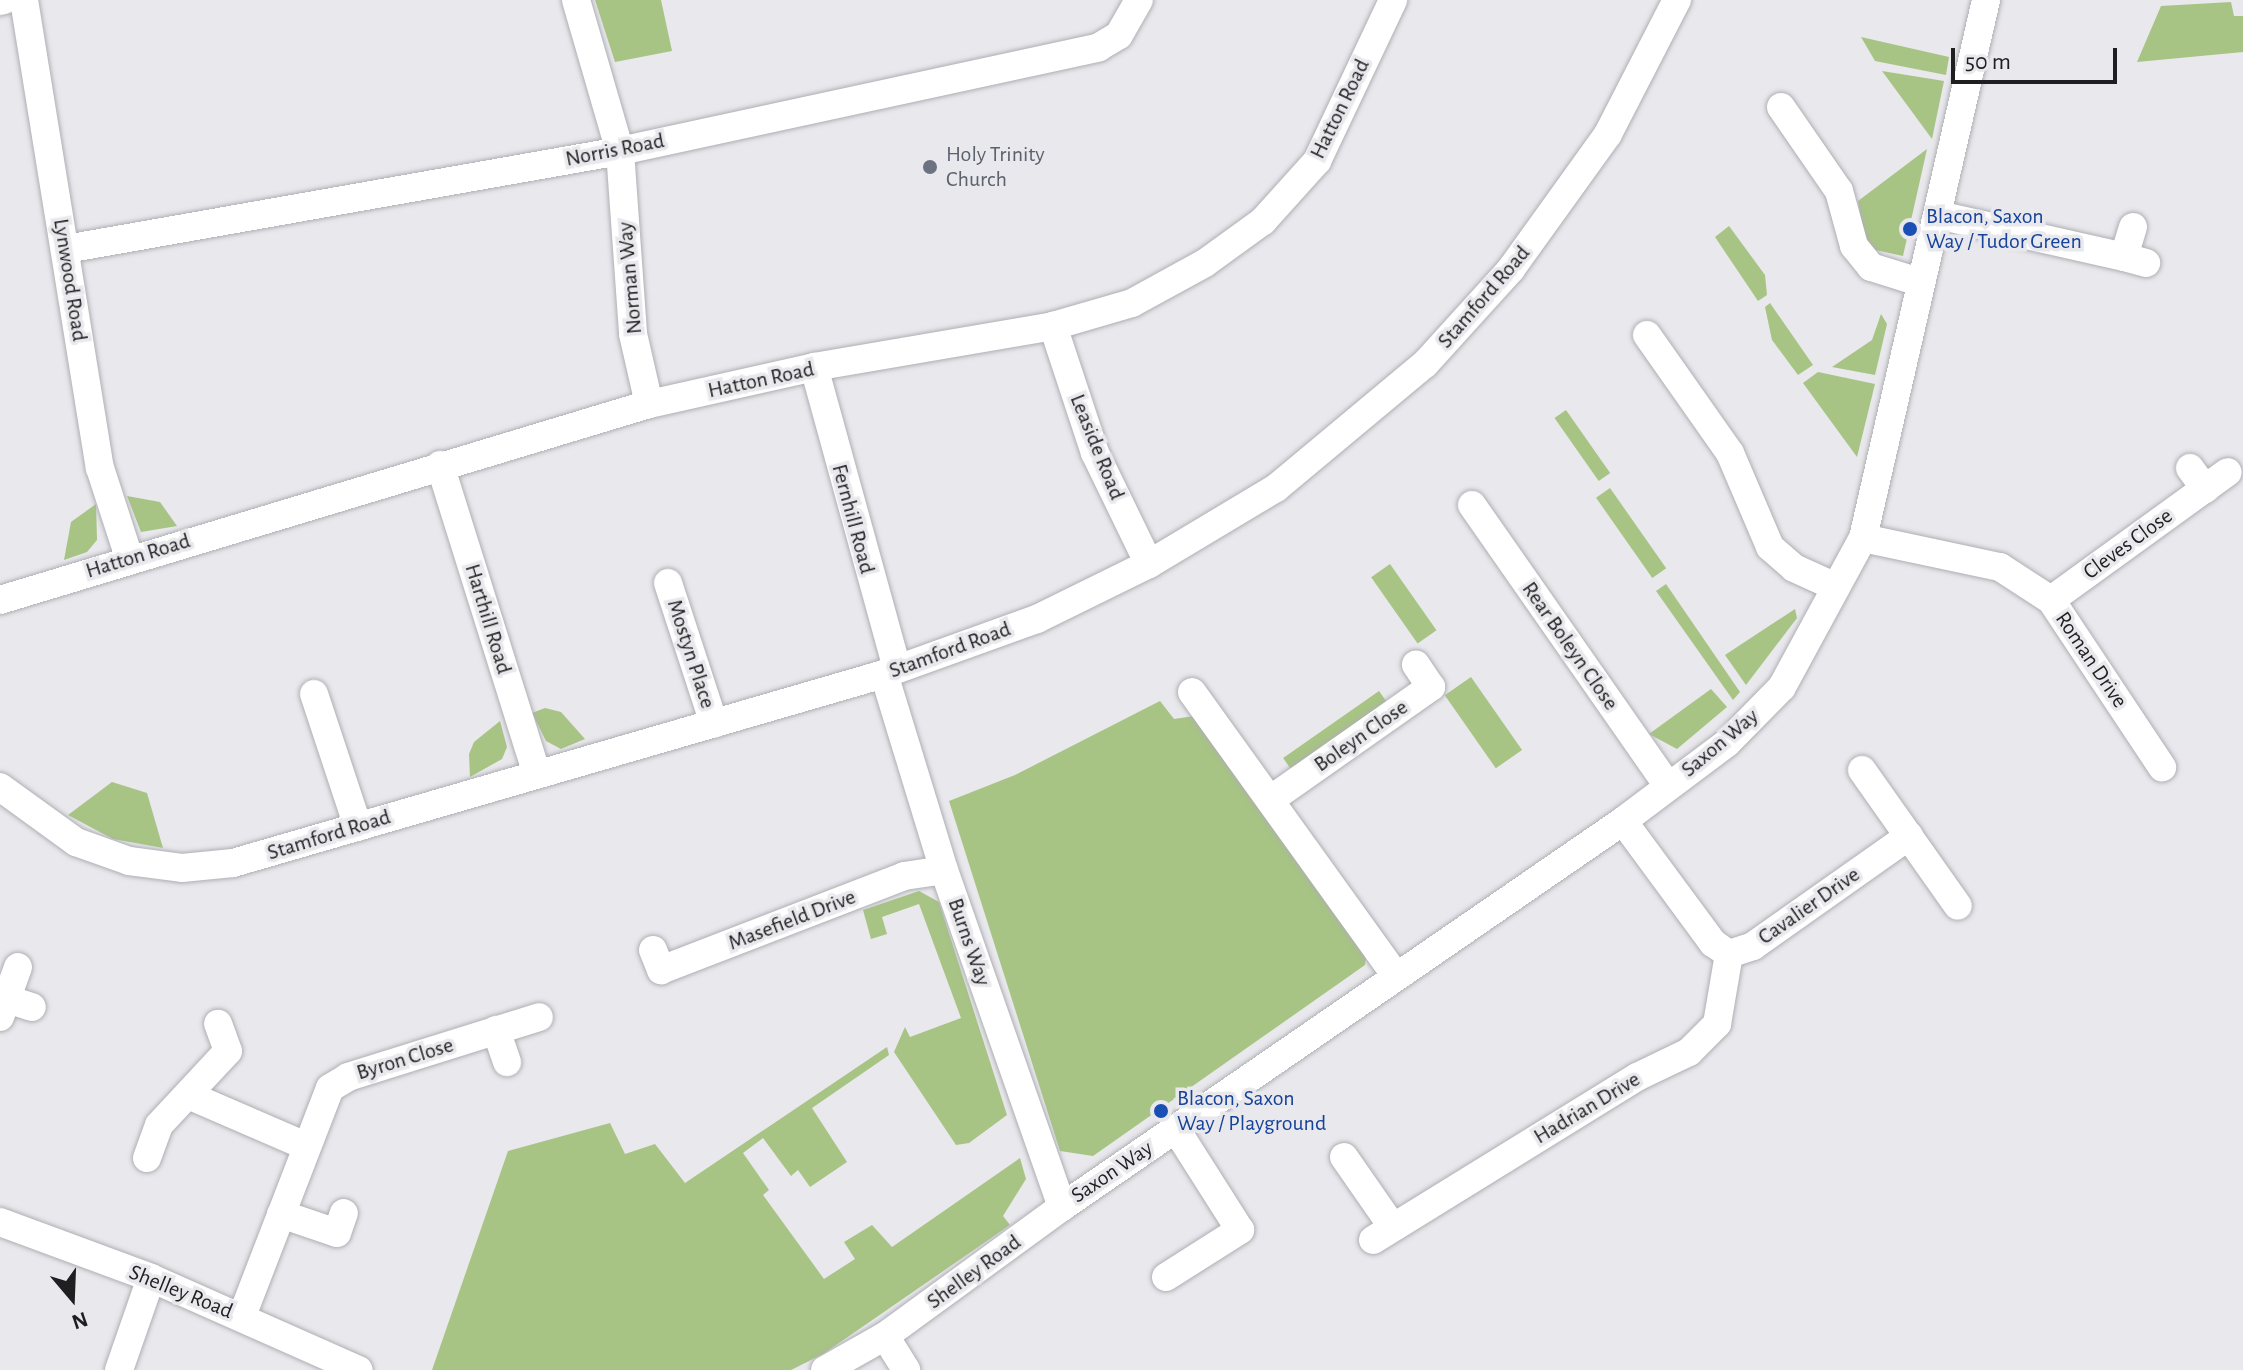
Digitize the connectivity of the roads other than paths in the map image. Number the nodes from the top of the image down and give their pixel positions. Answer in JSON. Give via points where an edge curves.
{"nodes":[{"id":1,"x":24,"y":0,"type":"edge"},
{"id":2,"x":576,"y":0,"type":"edge"},
{"id":3,"x":1139,"y":0,"type":"edge"},
{"id":4,"x":1393,"y":0,"type":"edge"},
{"id":5,"x":1677,"y":0,"type":"edge"},
{"id":6,"x":1986,"y":0,"type":"edge"},
{"id":7,"x":1783,"y":123,"type":"dead end"},
{"id":8,"x":620,"y":151,"type":"junction"},
{"id":9,"x":1938,"y":215,"type":"junction"},
{"id":10,"x":2133,"y":227,"type":"dead end"},
{"id":11,"x":66,"y":249,"type":"junction"},
{"id":12,"x":1919,"y":282,"type":"junction"},
{"id":13,"x":1053,"y":326,"type":"junction"},
{"id":14,"x":1661,"y":340,"type":"dead end"},
{"id":15,"x":814,"y":367,"type":"junction"},
{"id":16,"x":649,"y":404,"type":"junction"},
{"id":17,"x":440,"y":465,"type":"junction"},
{"id":18,"x":2228,"y":472,"type":"dead end"},
{"id":19,"x":1473,"y":505,"type":"dead end"},
{"id":20,"x":1863,"y":538,"type":"junction"},
{"id":21,"x":129,"y":557,"type":"junction"},
{"id":22,"x":1149,"y":564,"type":"junction"},
{"id":23,"x":668,"y":583,"type":"dead end"},
{"id":24,"x":1836,"y":587,"type":"junction"},
{"id":25,"x":0,"y":600,"type":"edge"},
{"id":26,"x":2051,"y":600,"type":"junction"},
{"id":27,"x":1416,"y":665,"type":"dead end"},
{"id":28,"x":890,"y":672,"type":"junction"},
{"id":29,"x":1192,"y":692,"type":"dead end"},
{"id":30,"x":314,"y":694,"type":"dead end"},
{"id":31,"x":714,"y":724,"type":"junction"},
{"id":32,"x":2162,"y":767,"type":"dead end"},
{"id":33,"x":1862,"y":770,"type":"dead end"},
{"id":34,"x":536,"y":772,"type":"junction"},
{"id":35,"x":1668,"y":786,"type":"junction"},
{"id":36,"x":0,"y":787,"type":"edge"},
{"id":37,"x":1270,"y":800,"type":"junction"},
{"id":38,"x":1623,"y":821,"type":"junction"},
{"id":39,"x":358,"y":827,"type":"junction"},
{"id":40,"x":1909,"y":836,"type":"junction"},
{"id":41,"x":944,"y":870,"type":"junction"},
{"id":42,"x":1958,"y":906,"type":"dead end"},
{"id":43,"x":653,"y":950,"type":"dead end"},
{"id":44,"x":1729,"y":954,"type":"junction"},
{"id":45,"x":18,"y":967,"type":"dead end"},
{"id":46,"x":1395,"y":975,"type":"junction"},
{"id":47,"x":13,"y":1008,"type":"edge"},
{"id":48,"x":539,"y":1017,"type":"dead end"},
{"id":49,"x":218,"y":1024,"type":"dead end"},
{"id":50,"x":496,"y":1030,"type":"junction"},
{"id":51,"x":507,"y":1062,"type":"dead end"},
{"id":52,"x":188,"y":1095,"type":"junction"},
{"id":53,"x":1176,"y":1129,"type":"junction"},
{"id":54,"x":306,"y":1146,"type":"junction"},
{"id":55,"x":1344,"y":1157,"type":"dead end"},
{"id":56,"x":147,"y":1158,"type":"dead end"},
{"id":57,"x":1062,"y":1207,"type":"junction"},
{"id":58,"x":281,"y":1214,"type":"junction"},
{"id":59,"x":0,"y":1222,"type":"edge"},
{"id":60,"x":345,"y":1228,"type":"dead end"},
{"id":61,"x":1166,"y":1277,"type":"dead end"},
{"id":62,"x":151,"y":1278,"type":"junction"},
{"id":63,"x":242,"y":1316,"type":"junction"},
{"id":64,"x":885,"y":1336,"type":"junction"},
{"id":65,"x":119,"y":1370,"type":"edge"},
{"id":66,"x":359,"y":1370,"type":"edge"},
{"id":67,"x":825,"y":1370,"type":"edge"},
{"id":68,"x":906,"y":1370,"type":"edge"}],
"edges":[{"from":1,"to":11,"type":"street","name":"Lynwood Road"},
{"from":2,"to":8,"type":"street","name":"Norman Way"},
{"from":3,"to":8,"type":"street","name":"Norris Road","via":[[1119,35],[1099,47]]},
{"from":4,"to":13,"type":"street","name":"Hatton Road","via":[[1317,161],[1263,221],[1205,263],[1132,303]]},
{"from":5,"to":22,"type":"street","name":"Stamford Road","via":[[1608,134],[1511,269],[1425,364],[1276,488]]},
{"from":6,"to":9,"type":"street","name":"Saxon Way"},
{"from":7,"to":12,"type":"street","via":[[1839,191],[1854,246],[1871,267]]},
{"from":8,"to":11,"type":"street","name":"Norris Road"},
{"from":8,"to":16,"type":"street","name":"Norman Way","via":[[633,334]]},
{"from":9,"to":10,"type":"street","via":[[2135,260]]},
{"from":9,"to":12,"type":"street","name":"Saxon Way"},
{"from":11,"to":21,"type":"street","name":"Lynwood Road","via":[[100,468]]},
{"from":12,"to":20,"type":"street","name":"Saxon Way"},
{"from":13,"to":15,"type":"street","name":"Hatton Road"},
{"from":13,"to":22,"type":"street","name":"Leaside Road","via":[[1095,453]]},
{"from":14,"to":24,"type":"street","via":[[1730,453],[1770,547],[1794,568]]},
{"from":15,"to":16,"type":"street","name":"Hatton Road"},
{"from":15,"to":28,"type":"street","name":"Fernhill Road"},
{"from":16,"to":17,"type":"street","name":"Hatton Road"},
{"from":17,"to":21,"type":"street","name":"Hatton Road"},
{"from":17,"to":34,"type":"street","name":"Harthill Road"},
{"from":18,"to":26,"type":"street","name":"Cleves Close","via":[[2197,478]]},
{"from":19,"to":35,"type":"street","name":"Rear Boleyn Close"},
{"from":20,"to":24,"type":"street","name":"Saxon Way"},
{"from":20,"to":26,"type":"street","name":"Roman Drive","via":[[2000,567]]},
{"from":21,"to":25,"type":"street","name":"Hatton Road"},
{"from":22,"to":28,"type":"street","name":"Stamford Road","via":[[1037,619]]},
{"from":23,"to":31,"type":"street","name":"Mostyn Place"},
{"from":24,"to":35,"type":"street","name":"Saxon Way","via":[[1782,687],[1727,743]]},
{"from":26,"to":32,"type":"street","name":"Roman Drive"},
{"from":27,"to":37,"type":"street","name":"Boleyn Close","via":[[1431,687]]},
{"from":28,"to":31,"type":"street","name":"Stamford Road"},
{"from":28,"to":41,"type":"street","name":"Burns Way"},
{"from":29,"to":37,"type":"street"},
{"from":30,"to":39,"type":"street"},
{"from":31,"to":34,"type":"street","name":"Stamford Road"},
{"from":33,"to":40,"type":"street"},
{"from":34,"to":39,"type":"street","name":"Stamford Road"},
{"from":35,"to":38,"type":"street","name":"Saxon Way"},
{"from":36,"to":39,"type":"street","name":"Stamford Road","via":[[76,842],[129,861],[182,868],[233,863]]},
{"from":37,"to":46,"type":"street"},
{"from":38,"to":44,"type":"street","via":[[1713,943]]},
{"from":38,"to":46,"type":"street","name":"Saxon Way"},
{"from":40,"to":42,"type":"street"},
{"from":40,"to":44,"type":"street","name":"Cavalier Drive","via":[[1753,946]]},
{"from":41,"to":43,"type":"street","name":"Masefield Drive","via":[[904,876],[661,970]]},
{"from":41,"to":57,"type":"street","name":"Burns Way"},
{"from":44,"to":55,"type":"street","name":"Hadrian Drive","via":[[1717,1024],[1689,1052],[1637,1077],[1382,1233]]},
{"from":45,"to":47,"type":"street"},
{"from":46,"to":53,"type":"street","name":"Saxon Way"},
{"from":48,"to":50,"type":"street","name":"Byron Close"},
{"from":49,"to":52,"type":"street","via":[[228,1051]]},
{"from":50,"to":51,"type":"street"},
{"from":50,"to":54,"type":"street","name":"Byron Close","via":[[348,1077],[330,1088]]},
{"from":52,"to":54,"type":"street"},
{"from":52,"to":56,"type":"street","via":[[159,1125]]},
{"from":53,"to":57,"type":"street","name":"Saxon Way"},
{"from":53,"to":61,"type":"street","via":[[1240,1230]]},
{"from":54,"to":58,"type":"street","name":"Byron Close"},
{"from":57,"to":64,"type":"street","name":"Shelley Road"},
{"from":58,"to":60,"type":"street"},
{"from":58,"to":63,"type":"street","name":"Byron Close"},
{"from":59,"to":62,"type":"street","name":"Shelley Road"},
{"from":62,"to":63,"type":"street","name":"Shelley Road"},
{"from":62,"to":65,"type":"street"},
{"from":63,"to":66,"type":"street","name":"Shelley Road"},
{"from":64,"to":67,"type":"street","name":"Shelley Road"},
{"from":64,"to":68,"type":"street"}]}
